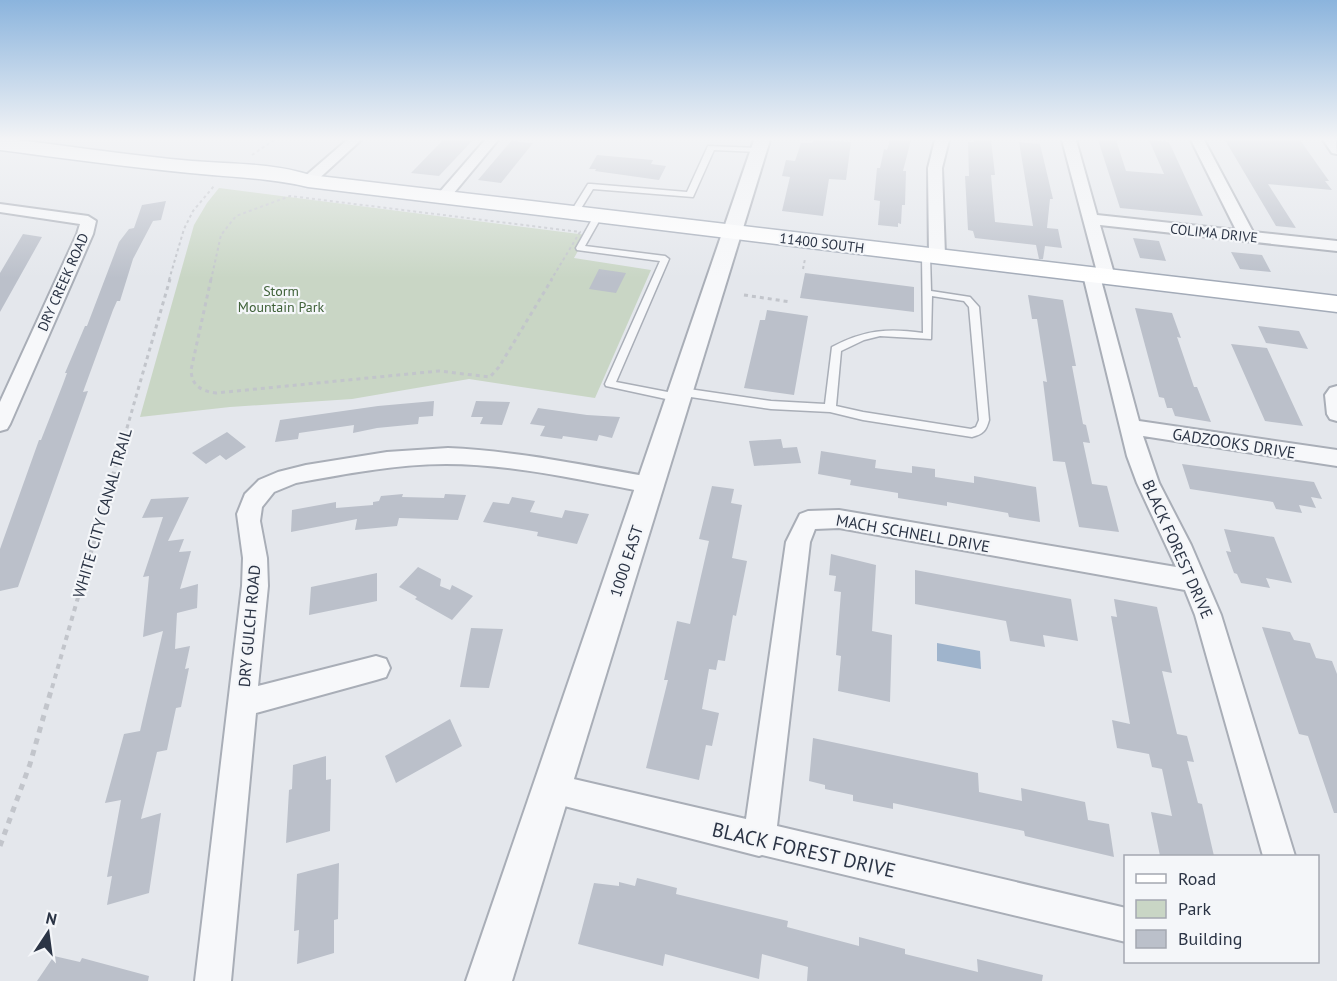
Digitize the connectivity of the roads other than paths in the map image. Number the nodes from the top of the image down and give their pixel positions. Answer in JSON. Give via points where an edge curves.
{"nodes":[{"id":1,"x":348,"y":186,"type":"edge"},
{"id":2,"x":453,"y":186,"type":"edge"},
{"id":3,"x":694,"y":186,"type":"edge"},
{"id":4,"x":746,"y":186,"type":"edge"},
{"id":5,"x":934,"y":186,"type":"edge"},
{"id":6,"x":1082,"y":186,"type":"edge"},
{"id":7,"x":1221,"y":186,"type":"edge"},
{"id":8,"x":443,"y":197,"type":"junction"},
{"id":9,"x":0,"y":208,"type":"edge"},
{"id":10,"x":574,"y":213,"type":"junction"},
{"id":11,"x":598,"y":216,"type":"junction"},
{"id":12,"x":1091,"y":219,"type":"junction"},
{"id":13,"x":731,"y":232,"type":"junction"},
{"id":14,"x":1247,"y":236,"type":"junction"},
{"id":15,"x":1337,"y":246,"type":"edge"},
{"id":16,"x":932,"y":256,"type":"junction"},
{"id":17,"x":1099,"y":276,"type":"junction"},
{"id":18,"x":927,"y":293,"type":"junction"},
{"id":19,"x":1337,"y":304,"type":"edge"},
{"id":20,"x":1337,"y":393,"type":"edge"},
{"id":21,"x":681,"y":395,"type":"junction"},
{"id":22,"x":830,"y":408,"type":"junction"},
{"id":23,"x":2,"y":414,"type":"edge"},
{"id":24,"x":1337,"y":414,"type":"edge"},
{"id":25,"x":1131,"y":427,"type":"junction"},
{"id":26,"x":1337,"y":458,"type":"edge"},
{"id":27,"x":651,"y":485,"type":"junction"},
{"id":28,"x":1195,"y":581,"type":"junction"},
{"id":29,"x":376,"y":668,"type":"dead end"},
{"id":30,"x":242,"y":703,"type":"junction"},
{"id":31,"x":552,"y":789,"type":"junction"},
{"id":32,"x":759,"y":840,"type":"junction"},
{"id":33,"x":1279,"y":855,"type":"edge"},
{"id":34,"x":1124,"y":925,"type":"edge"},
{"id":35,"x":213,"y":981,"type":"edge"},
{"id":36,"x":489,"y":981,"type":"edge"}],
"edges":[{"from":1,"to":8,"type":"main road","name":"11400 SOUTH"},
{"from":2,"to":8,"type":"street"},
{"from":3,"to":10,"type":"lane","via":[[690,195],[591,186]]},
{"from":4,"to":13,"type":"street","name":"1000 EAST"},
{"from":5,"to":16,"type":"street"},
{"from":6,"to":12,"type":"street","name":"BLACK FOREST DRIVE"},
{"from":7,"to":14,"type":"street"},
{"from":8,"to":10,"type":"main road","name":"11400 SOUTH"},
{"from":9,"to":23,"type":"street","name":"DRY CREEK ROAD","via":[[88,222]]},
{"from":10,"to":11,"type":"main road","name":"11400 SOUTH"},
{"from":11,"to":13,"type":"main road","name":"11400 SOUTH"},
{"from":11,"to":21,"type":"lane","via":[[580,248],[666,259],[610,384]]},
{"from":12,"to":14,"type":"street","name":"COLIMA DRIVE"},
{"from":12,"to":17,"type":"street","name":"BLACK FOREST DRIVE"},
{"from":13,"to":16,"type":"main road","name":"11400 SOUTH"},
{"from":13,"to":21,"type":"street","name":"1000 EAST"},
{"from":14,"to":15,"type":"street","name":"COLIMA DRIVE"},
{"from":16,"to":17,"type":"main road","name":"11400 SOUTH"},
{"from":16,"to":18,"type":"lane"},
{"from":17,"to":19,"type":"main road","name":"11400 SOUTH"},
{"from":17,"to":25,"type":"street","name":"BLACK FOREST DRIVE"},
{"from":18,"to":22,"type":"lane","via":[[928,337],[884,331],[854,339],[836,349]]},
{"from":18,"to":22,"type":"lane","via":[[967,299],[974,307],[984,420],[981,429],[972,433]]},
{"from":20,"to":24,"type":"street"},
{"from":21,"to":22,"type":"lane"},
{"from":21,"to":27,"type":"street","name":"1000 EAST"},
{"from":25,"to":26,"type":"street","name":"GADZOOKS DRIVE"},
{"from":25,"to":28,"type":"street","name":"BLACK FOREST DRIVE","via":[[1148,483]]},
{"from":27,"to":30,"type":"street","name":"DRY GULCH ROAD","via":[[490,458],[447,456],[285,477],[263,489],[248,511],[255,586]]},
{"from":27,"to":31,"type":"street","name":"1000 EAST"},
{"from":28,"to":32,"type":"street","name":"MACH SCHNELL DRIVE","via":[[839,519],[808,520],[798,542]]},
{"from":28,"to":33,"type":"street","name":"BLACK FOREST DRIVE"},
{"from":29,"to":30,"type":"street"},
{"from":30,"to":35,"type":"street","name":"DRY GULCH ROAD"},
{"from":31,"to":32,"type":"street","name":"BLACK FOREST DRIVE"},
{"from":31,"to":36,"type":"street","name":"1000 EAST"},
{"from":32,"to":34,"type":"street","name":"BLACK FOREST DRIVE"}]}
